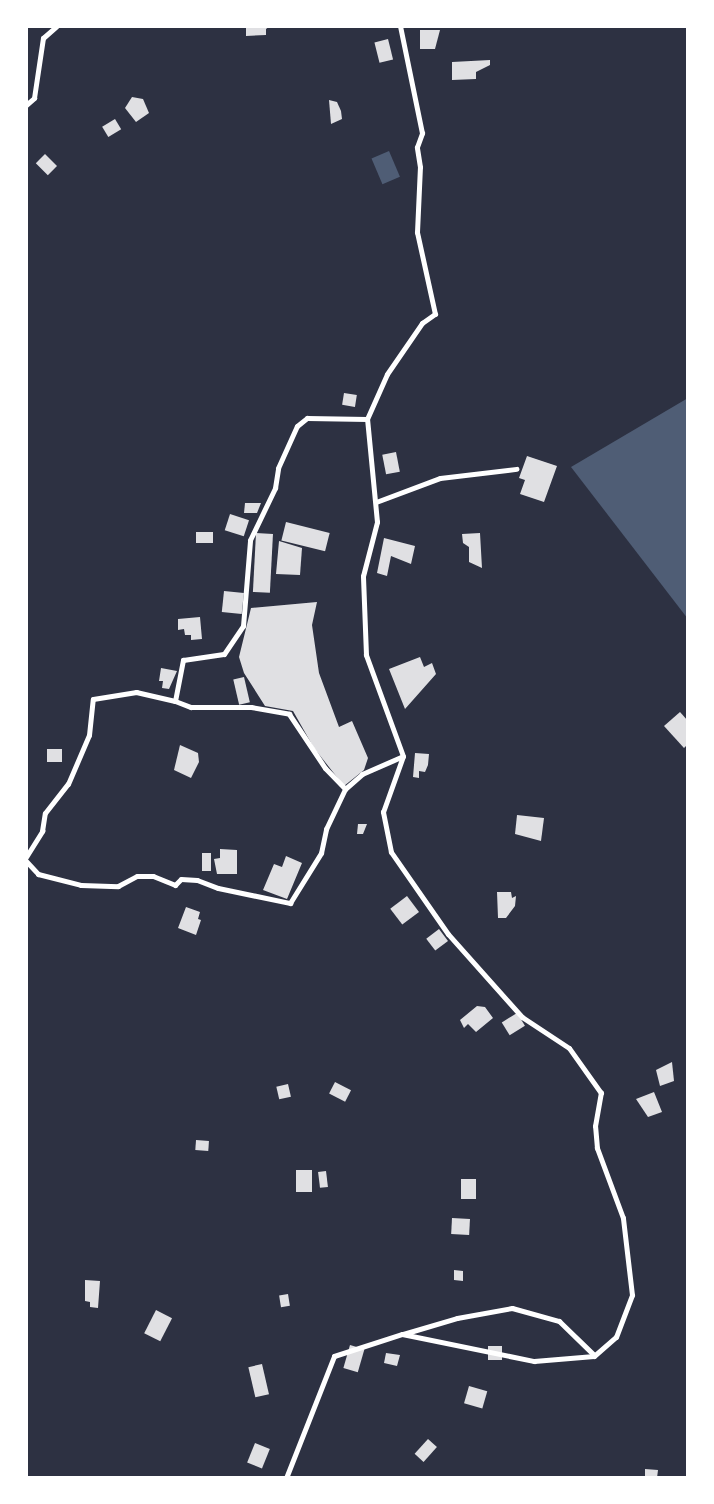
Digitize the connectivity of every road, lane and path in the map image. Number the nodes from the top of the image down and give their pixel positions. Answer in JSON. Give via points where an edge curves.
{"nodes":[{"id":1,"x":57,"y":26,"type":"edge"},
{"id":2,"x":400,"y":26,"type":"edge"},
{"id":3,"x":26,"y":105,"type":"edge"},
{"id":4,"x":367,"y":419,"type":"junction"},
{"id":5,"x":516,"y":469,"type":"dead end"},
{"id":6,"x":376,"y":502,"type":"junction"},
{"id":7,"x":175,"y":701,"type":"junction"},
{"id":8,"x":403,"y":756,"type":"junction"},
{"id":9,"x":345,"y":789,"type":"junction"},
{"id":10,"x":26,"y":859,"type":"edge"},
{"id":11,"x":402,"y":1334,"type":"junction"},
{"id":12,"x":594,"y":1356,"type":"junction"},
{"id":13,"x":286,"y":1478,"type":"edge"}],
"edges":[{"from":1,"to":3,"type":"street","via":[[43,38],[34,98]]},
{"from":2,"to":4,"type":"street","via":[[422,133],[417,147],[417,232],[435,314],[422,323],[387,374]]},
{"from":4,"to":6,"type":"street"},
{"from":4,"to":7,"type":"street","via":[[307,418],[290,435],[275,488],[250,540],[243,626],[224,654],[183,660]]},
{"from":5,"to":6,"type":"street","via":[[440,478]]},
{"from":6,"to":8,"type":"street","via":[[377,522],[363,576],[366,655]]},
{"from":7,"to":9,"type":"street","via":[[191,707],[251,707],[289,714]]},
{"from":7,"to":10,"type":"street","via":[[136,692],[93,699],[89,735]]},
{"from":8,"to":9,"type":"street","via":[[362,774]]},
{"from":8,"to":12,"type":"street","via":[[383,812],[391,852],[448,934],[522,1017],[569,1048],[601,1093],[597,1148],[623,1218],[632,1295],[616,1337]]},
{"from":9,"to":10,"type":"street","via":[[321,853],[290,903],[197,880],[181,879],[175,885],[153,876],[137,876],[118,886],[81,885],[38,874]]},
{"from":11,"to":12,"type":"street","via":[[534,1361]]},
{"from":11,"to":12,"type":"street","via":[[512,1308],[559,1321]]},
{"from":11,"to":13,"type":"street","via":[[334,1356]]}]}
